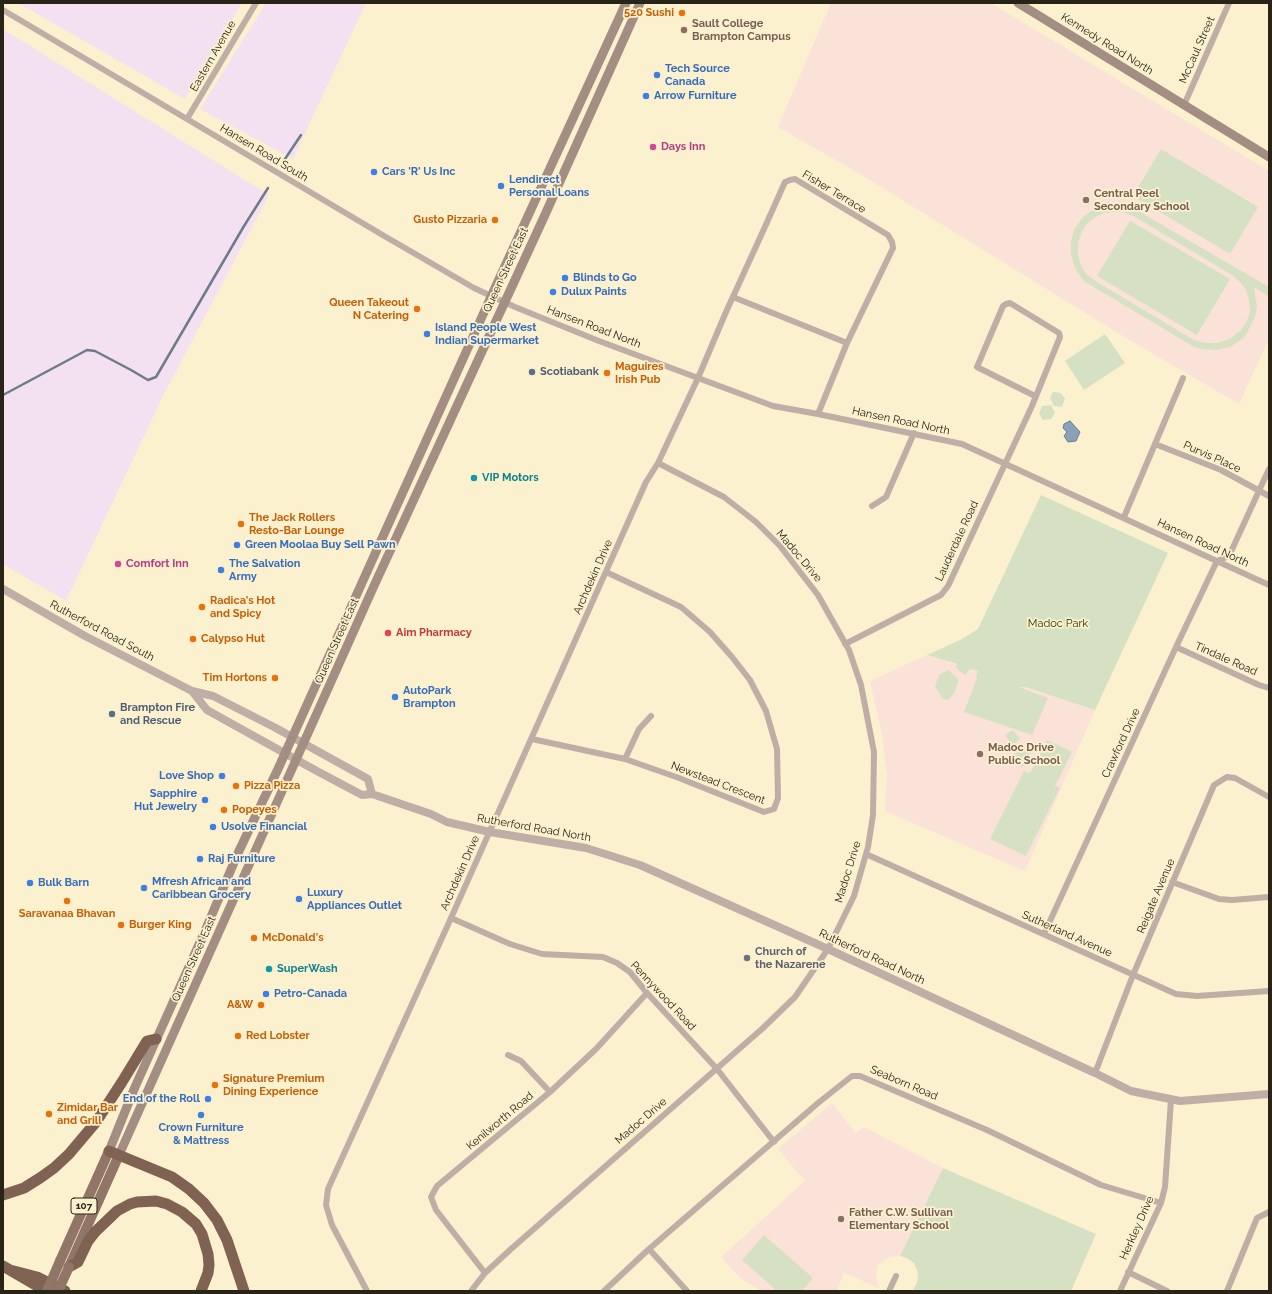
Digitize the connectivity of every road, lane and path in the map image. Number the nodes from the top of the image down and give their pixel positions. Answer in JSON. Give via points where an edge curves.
{"nodes":[{"id":1,"x":256,"y":3,"type":"edge"},
{"id":2,"x":626,"y":3,"type":"edge"},
{"id":3,"x":640,"y":3,"type":"edge"},
{"id":4,"x":1229,"y":3,"type":"edge"},
{"id":5,"x":1023,"y":4,"type":"edge"},
{"id":6,"x":3,"y":10,"type":"edge"},
{"id":7,"x":1184,"y":105,"type":"junction"},
{"id":8,"x":188,"y":119,"type":"junction"},
{"id":9,"x":1269,"y":157,"type":"edge"},
{"id":10,"x":492,"y":296,"type":"junction"},
{"id":11,"x":734,"y":297,"type":"junction"},
{"id":12,"x":504,"y":302,"type":"junction"},
{"id":13,"x":518,"y":308,"type":"joint"},
{"id":14,"x":847,"y":343,"type":"junction"},
{"id":15,"x":698,"y":378,"type":"junction"},
{"id":16,"x":1183,"y":378,"type":"dead end"},
{"id":17,"x":1035,"y":396,"type":"junction"},
{"id":18,"x":818,"y":414,"type":"junction"},
{"id":19,"x":914,"y":433,"type":"junction"},
{"id":20,"x":1155,"y":444,"type":"junction"},
{"id":21,"x":658,"y":463,"type":"junction"},
{"id":22,"x":1004,"y":463,"type":"junction"},
{"id":23,"x":1269,"y":469,"type":"edge"},
{"id":24,"x":1260,"y":491,"type":"junction"},
{"id":25,"x":1269,"y":496,"type":"edge"},
{"id":26,"x":872,"y":506,"type":"dead end"},
{"id":27,"x":1124,"y":517,"type":"junction"},
{"id":28,"x":1217,"y":561,"type":"junction"},
{"id":29,"x":606,"y":572,"type":"junction"},
{"id":30,"x":1269,"y":584,"type":"edge"},
{"id":31,"x":3,"y":589,"type":"edge"},
{"id":32,"x":845,"y":644,"type":"junction"},
{"id":33,"x":1176,"y":647,"type":"junction"},
{"id":34,"x":1269,"y":688,"type":"edge"},
{"id":35,"x":192,"y":691,"type":"junction"},
{"id":36,"x":651,"y":716,"type":"dead end"},
{"id":37,"x":292,"y":737,"type":"junction"},
{"id":38,"x":532,"y":739,"type":"junction"},
{"id":39,"x":304,"y":744,"type":"junction"},
{"id":40,"x":285,"y":753,"type":"junction"},
{"id":41,"x":625,"y":759,"type":"junction"},
{"id":42,"x":297,"y":760,"type":"junction"},
{"id":43,"x":372,"y":794,"type":"junction"},
{"id":44,"x":1269,"y":797,"type":"edge"},
{"id":45,"x":490,"y":832,"type":"junction"},
{"id":46,"x":866,"y":854,"type":"junction"},
{"id":47,"x":1172,"y":882,"type":"junction"},
{"id":48,"x":1269,"y":897,"type":"edge"},
{"id":49,"x":451,"y":918,"type":"junction"},
{"id":50,"x":1044,"y":934,"type":"junction"},
{"id":51,"x":828,"y":949,"type":"junction"},
{"id":52,"x":1134,"y":975,"type":"junction"},
{"id":53,"x":1269,"y":990,"type":"edge"},
{"id":54,"x":647,"y":993,"type":"junction"},
{"id":55,"x":156,"y":1038,"type":"junction"},
{"id":56,"x":508,"y":1056,"type":"dead end"},
{"id":57,"x":717,"y":1069,"type":"junction"},
{"id":58,"x":1095,"y":1073,"type":"junction"},
{"id":59,"x":550,"y":1092,"type":"junction"},
{"id":60,"x":1269,"y":1094,"type":"edge"},
{"id":61,"x":1172,"y":1100,"type":"junction"},
{"id":62,"x":774,"y":1142,"type":"junction"},
{"id":63,"x":114,"y":1153,"type":"junction"},
{"id":64,"x":3,"y":1195,"type":"edge"},
{"id":65,"x":1161,"y":1204,"type":"junction"},
{"id":66,"x":1269,"y":1212,"type":"edge"},
{"id":67,"x":649,"y":1249,"type":"junction"},
{"id":68,"x":64,"y":1264,"type":"junction"},
{"id":69,"x":7,"y":1268,"type":"edge"},
{"id":70,"x":1128,"y":1272,"type":"junction"},
{"id":71,"x":485,"y":1273,"type":"junction"},
{"id":72,"x":896,"y":1276,"type":"dead end"},
{"id":73,"x":47,"y":1291,"type":"edge"},
{"id":74,"x":58,"y":1291,"type":"edge"},
{"id":75,"x":65,"y":1291,"type":"edge"},
{"id":76,"x":201,"y":1291,"type":"edge"},
{"id":77,"x":244,"y":1291,"type":"edge"},
{"id":78,"x":367,"y":1291,"type":"edge"},
{"id":79,"x":471,"y":1291,"type":"edge"},
{"id":80,"x":604,"y":1291,"type":"edge"},
{"id":81,"x":687,"y":1291,"type":"edge"},
{"id":82,"x":889,"y":1291,"type":"edge"},
{"id":83,"x":1120,"y":1291,"type":"edge"},
{"id":84,"x":1167,"y":1291,"type":"edge"},
{"id":85,"x":1227,"y":1291,"type":"edge"}],
"edges":[{"from":1,"to":8,"type":"street","name":"Eastern Avenue"},
{"from":2,"to":10,"type":"main road","name":"Queen Street East"},
{"from":3,"to":12,"type":"main road","name":"Queen Street East"},
{"from":4,"to":7,"type":"street","name":"McCaul Street"},
{"from":5,"to":7,"type":"main road","name":"Kennedy Road North"},
{"from":6,"to":8,"type":"street","name":"Hansen Road South"},
{"from":7,"to":9,"type":"main road","name":"Kennedy Road North"},
{"from":8,"to":10,"type":"street","name":"Hansen Road South","via":[[379,233]]},
{"from":10,"to":12,"type":"street","name":"Hansen Road South"},
{"from":10,"to":37,"type":"main road","name":"Queen Street East"},
{"from":11,"to":14,"type":"street"},
{"from":11,"to":14,"type":"street","name":"Fisher Terrace","via":[[785,182],[795,179],[888,235],[892,242],[893,248]]},
{"from":11,"to":15,"type":"street","name":"Fisher Terrace"},
{"from":12,"to":13,"type":"street","name":"Hansen Road South"},
{"from":12,"to":39,"type":"main road","name":"Queen Street East"},
{"from":13,"to":15,"type":"street","name":"Hansen Road North"},
{"from":14,"to":18,"type":"street","name":"Fisher Terrace"},
{"from":15,"to":18,"type":"street","name":"Hansen Road North","via":[[773,406]]},
{"from":15,"to":21,"type":"street","name":"Archdekin Drive"},
{"from":16,"to":20,"type":"street"},
{"from":17,"to":17,"type":"street","name":"Lauderdale Road","via":[[1060,338],[1058,333],[1010,303],[1006,304],[977,368]]},
{"from":17,"to":22,"type":"street","name":"Lauderdale Road"},
{"from":18,"to":19,"type":"street","name":"Hansen Road North"},
{"from":19,"to":22,"type":"street","name":"Hansen Road North","via":[[962,444]]},
{"from":19,"to":26,"type":"street","via":[[886,497]]},
{"from":20,"to":24,"type":"street","name":"Purvis Place","via":[[1221,470]]},
{"from":20,"to":27,"type":"street"},
{"from":21,"to":29,"type":"street","name":"Archdekin Drive","via":[[646,482]]},
{"from":21,"to":32,"type":"street","name":"Madoc Drive","via":[[724,496],[756,522],[780,546],[818,595]]},
{"from":22,"to":27,"type":"street","name":"Hansen Road North"},
{"from":22,"to":32,"type":"street","name":"Lauderdale Road","via":[[948,586],[941,595]]},
{"from":23,"to":24,"type":"street"},
{"from":24,"to":25,"type":"street","name":"Purvis Place"},
{"from":24,"to":28,"type":"street","via":[[1229,556]]},
{"from":27,"to":28,"type":"street","name":"Hansen Road North"},
{"from":28,"to":30,"type":"street","name":"Hansen Road North"},
{"from":28,"to":33,"type":"street","name":"Crawford Drive"},
{"from":29,"to":38,"type":"street","name":"Archdekin Drive"},
{"from":29,"to":41,"type":"street","name":"Newstead Crescent","via":[[680,607],[710,632],[750,680],[766,711],[777,750],[778,798],[774,809],[764,812]]},
{"from":31,"to":35,"type":"street","name":"Rutherford Road South","via":[[82,634]]},
{"from":32,"to":46,"type":"street","name":"Madoc Drive","via":[[861,685],[874,752],[873,815]]},
{"from":33,"to":34,"type":"street","name":"Tindale Road"},
{"from":33,"to":50,"type":"street","name":"Crawford Drive"},
{"from":35,"to":37,"type":"street","name":"Rutherford Road South","via":[[214,696]]},
{"from":35,"to":40,"type":"street","name":"Rutherford Road South","via":[[207,710]]},
{"from":36,"to":41,"type":"street","via":[[639,729]]},
{"from":37,"to":39,"type":"street","name":"Rutherford Road South"},
{"from":37,"to":40,"type":"main road","name":"Queen Street East"},
{"from":38,"to":41,"type":"street","name":"Newstead Crescent"},
{"from":38,"to":45,"type":"street","name":"Archdekin Drive"},
{"from":39,"to":42,"type":"main road","name":"Queen Street East"},
{"from":39,"to":43,"type":"street","name":"Rutherford Road South","via":[[368,779]]},
{"from":40,"to":42,"type":"street","name":"Rutherford Road South"},
{"from":40,"to":55,"type":"main road","name":"Queen Street East"},
{"from":42,"to":43,"type":"street","name":"Rutherford Road North","via":[[362,794]]},
{"from":42,"to":63,"type":"main road","name":"Queen Street East"},
{"from":43,"to":45,"type":"street","name":"Rutherford Road North","via":[[447,822]]},
{"from":44,"to":47,"type":"street","name":"Reigate Avenue","via":[[1235,778],[1227,777],[1214,785]]},
{"from":45,"to":49,"type":"street","name":"Archdekin Drive"},
{"from":45,"to":51,"type":"street","name":"Rutherford Road North","via":[[586,848],[640,865]]},
{"from":46,"to":50,"type":"street","name":"Sutherland Avenue"},
{"from":46,"to":51,"type":"street","name":"Madoc Drive","via":[[854,896]]},
{"from":47,"to":48,"type":"street","via":[[1219,899]]},
{"from":47,"to":52,"type":"street","name":"Reigate Avenue"},
{"from":49,"to":54,"type":"street","name":"Pennywood Road","via":[[510,944],[542,954],[603,957],[630,972]]},
{"from":49,"to":78,"type":"street","name":"Archdekin Drive","via":[[328,1189],[326,1205],[332,1226]]},
{"from":50,"to":52,"type":"street","name":"Sutherland Avenue"},
{"from":51,"to":57,"type":"street","name":"Madoc Drive","via":[[795,997]]},
{"from":51,"to":58,"type":"street","name":"Rutherford Road North"},
{"from":52,"to":53,"type":"street","name":"Sutherland Avenue","via":[[1176,994],[1197,996]]},
{"from":52,"to":58,"type":"street","name":"Reigate Avenue"},
{"from":54,"to":57,"type":"street","name":"Pennywood Road"},
{"from":54,"to":59,"type":"street","name":"Kenilworth Road","via":[[596,1049]]},
{"from":55,"to":63,"type":"main road","name":"Queen Street East"},
{"from":55,"to":64,"type":"highway","via":[[147,1041],[96,1122],[69,1154],[54,1168],[24,1188]]},
{"from":56,"to":59,"type":"street","via":[[521,1062]]},
{"from":57,"to":62,"type":"street","name":"Pennywood Road"},
{"from":57,"to":71,"type":"street","name":"Madoc Drive"},
{"from":58,"to":61,"type":"street","name":"Rutherford Road North","via":[[1131,1091]]},
{"from":59,"to":71,"type":"street","name":"Kenilworth Road","via":[[437,1186],[431,1197],[436,1210]]},
{"from":60,"to":61,"type":"street","name":"Rutherford Road North"},
{"from":61,"to":65,"type":"street","name":"Herkley Drive","via":[[1165,1187]]},
{"from":62,"to":65,"type":"street","name":"Seaborn Road","via":[[845,1080],[852,1076],[860,1076],[987,1130],[1101,1185]]},
{"from":62,"to":67,"type":"street","name":"Seaborn Road"},
{"from":63,"to":68,"type":"main road","name":"Queen Street East"},
{"from":63,"to":77,"type":"highway","via":[[172,1177],[204,1203],[217,1220],[227,1240]]},
{"from":65,"to":70,"type":"street","name":"Herkley Drive"},
{"from":66,"to":85,"type":"street","via":[[1257,1218]]},
{"from":67,"to":80,"type":"street","name":"Seaborn Road"},
{"from":67,"to":81,"type":"street"},
{"from":68,"to":73,"type":"main road","name":"Queen Street East","bridge":true},
{"from":68,"to":74,"type":"main road","name":"Queen Street East","bridge":true},
{"from":68,"to":76,"type":"highway","via":[[78,1262],[88,1241],[116,1211],[137,1202],[156,1201],[182,1212],[196,1224],[202,1234],[209,1266]]},
{"from":69,"to":73,"type":"highway"},
{"from":69,"to":75,"type":"highway","via":[[37,1277]]},
{"from":70,"to":83,"type":"street","name":"Herkley Drive"},
{"from":70,"to":84,"type":"street"},
{"from":71,"to":79,"type":"street","name":"Madoc Drive"},
{"from":72,"to":82,"type":"street"}]}
